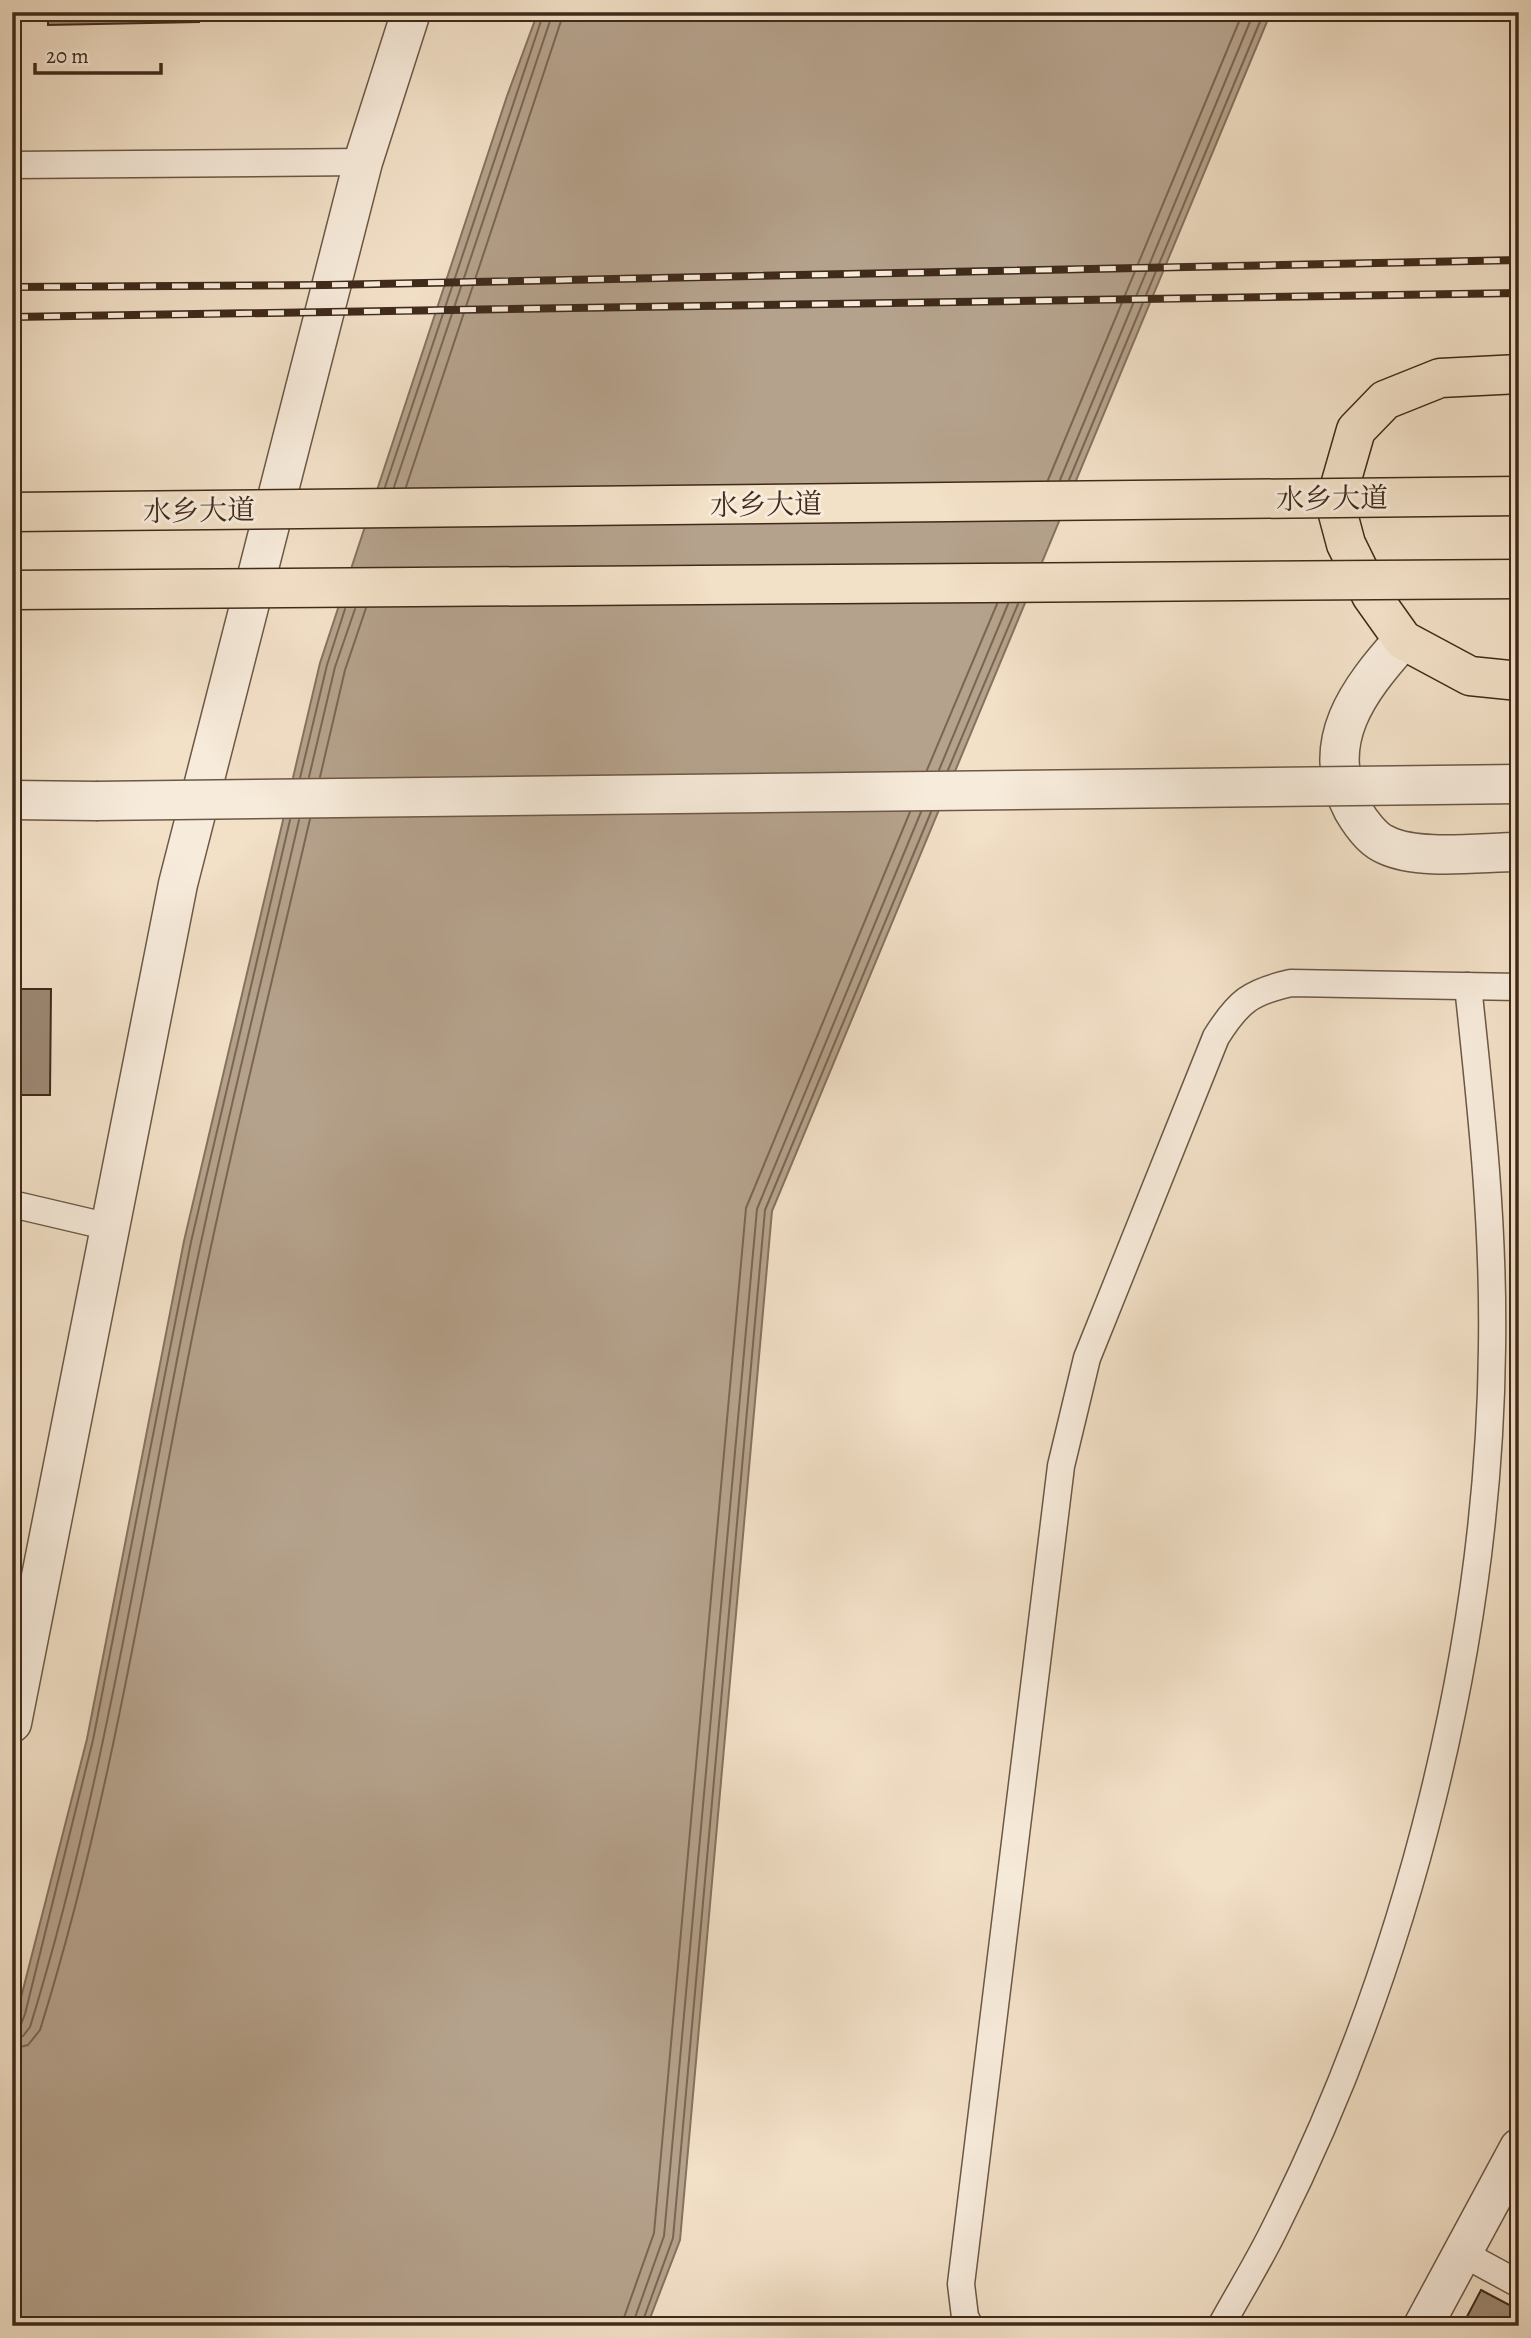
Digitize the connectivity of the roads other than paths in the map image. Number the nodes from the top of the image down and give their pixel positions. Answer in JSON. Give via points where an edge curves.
{"nodes":[{"id":1,"x":411,"y":12,"type":"edge"},
{"id":2,"x":363,"y":162,"type":"junction"},
{"id":3,"x":12,"y":165,"type":"edge"},
{"id":4,"x":1519,"y":374,"type":"edge"},
{"id":5,"x":1519,"y":496,"type":"edge"},
{"id":6,"x":12,"y":512,"type":"edge"},
{"id":7,"x":1519,"y":579,"type":"edge"},
{"id":8,"x":12,"y":590,"type":"edge"},
{"id":9,"x":1404,"y":640,"type":"junction"},
{"id":10,"x":1519,"y":681,"type":"edge"},
{"id":11,"x":1519,"y":784,"type":"edge"},
{"id":12,"x":12,"y":800,"type":"edge"},
{"id":13,"x":1519,"y":852,"type":"edge"},
{"id":14,"x":1468,"y":986,"type":"junction"},
{"id":15,"x":1519,"y":987,"type":"edge"},
{"id":16,"x":12,"y":1204,"type":"edge"},
{"id":17,"x":110,"y":1227,"type":"junction"},
{"id":18,"x":12,"y":1723,"type":"edge"},
{"id":19,"x":1519,"y":2147,"type":"edge"},
{"id":20,"x":1462,"y":2253,"type":"junction"},
{"id":21,"x":1519,"y":2284,"type":"edge"},
{"id":22,"x":970,"y":2326,"type":"edge"},
{"id":23,"x":1221,"y":2326,"type":"edge"},
{"id":24,"x":1423,"y":2326,"type":"edge"}],
"edges":[{"from":1,"to":2,"type":"street"},
{"from":2,"to":3,"type":"lane"},
{"from":2,"to":17,"type":"street","via":[[178,884]]},
{"from":4,"to":9,"type":"main road","via":[[1440,378],[1385,400],[1356,430],[1335,503],[1346,544],[1371,596]]},
{"from":5,"to":6,"type":"main road","name":"水乡大道","bridge":true},
{"from":7,"to":8,"type":"main road","bridge":true},
{"from":9,"to":10,"type":"main road","via":[[1470,676]]},
{"from":9,"to":13,"type":"street","via":[[1367,681],[1350,714],[1339,751],[1343,791],[1359,822],[1385,845],[1423,853]]},
{"from":11,"to":12,"type":"street","bridge":true},
{"from":14,"to":15,"type":"lane"},
{"from":14,"to":22,"type":"lane","via":[[1291,983],[1259,990],[1233,1009],[1216,1037],[1087,1358],[1061,1466],[964,2256],[961,2284]]},
{"from":14,"to":23,"type":"lane","via":[[1488,1167],[1492,1349],[1480,1531],[1452,1712],[1409,1888],[1350,2061],[1276,2228]]},
{"from":16,"to":17,"type":"lane"},
{"from":17,"to":18,"type":"street"},
{"from":19,"to":20,"type":"street"},
{"from":20,"to":21,"type":"lane"},
{"from":20,"to":24,"type":"street"}]}
